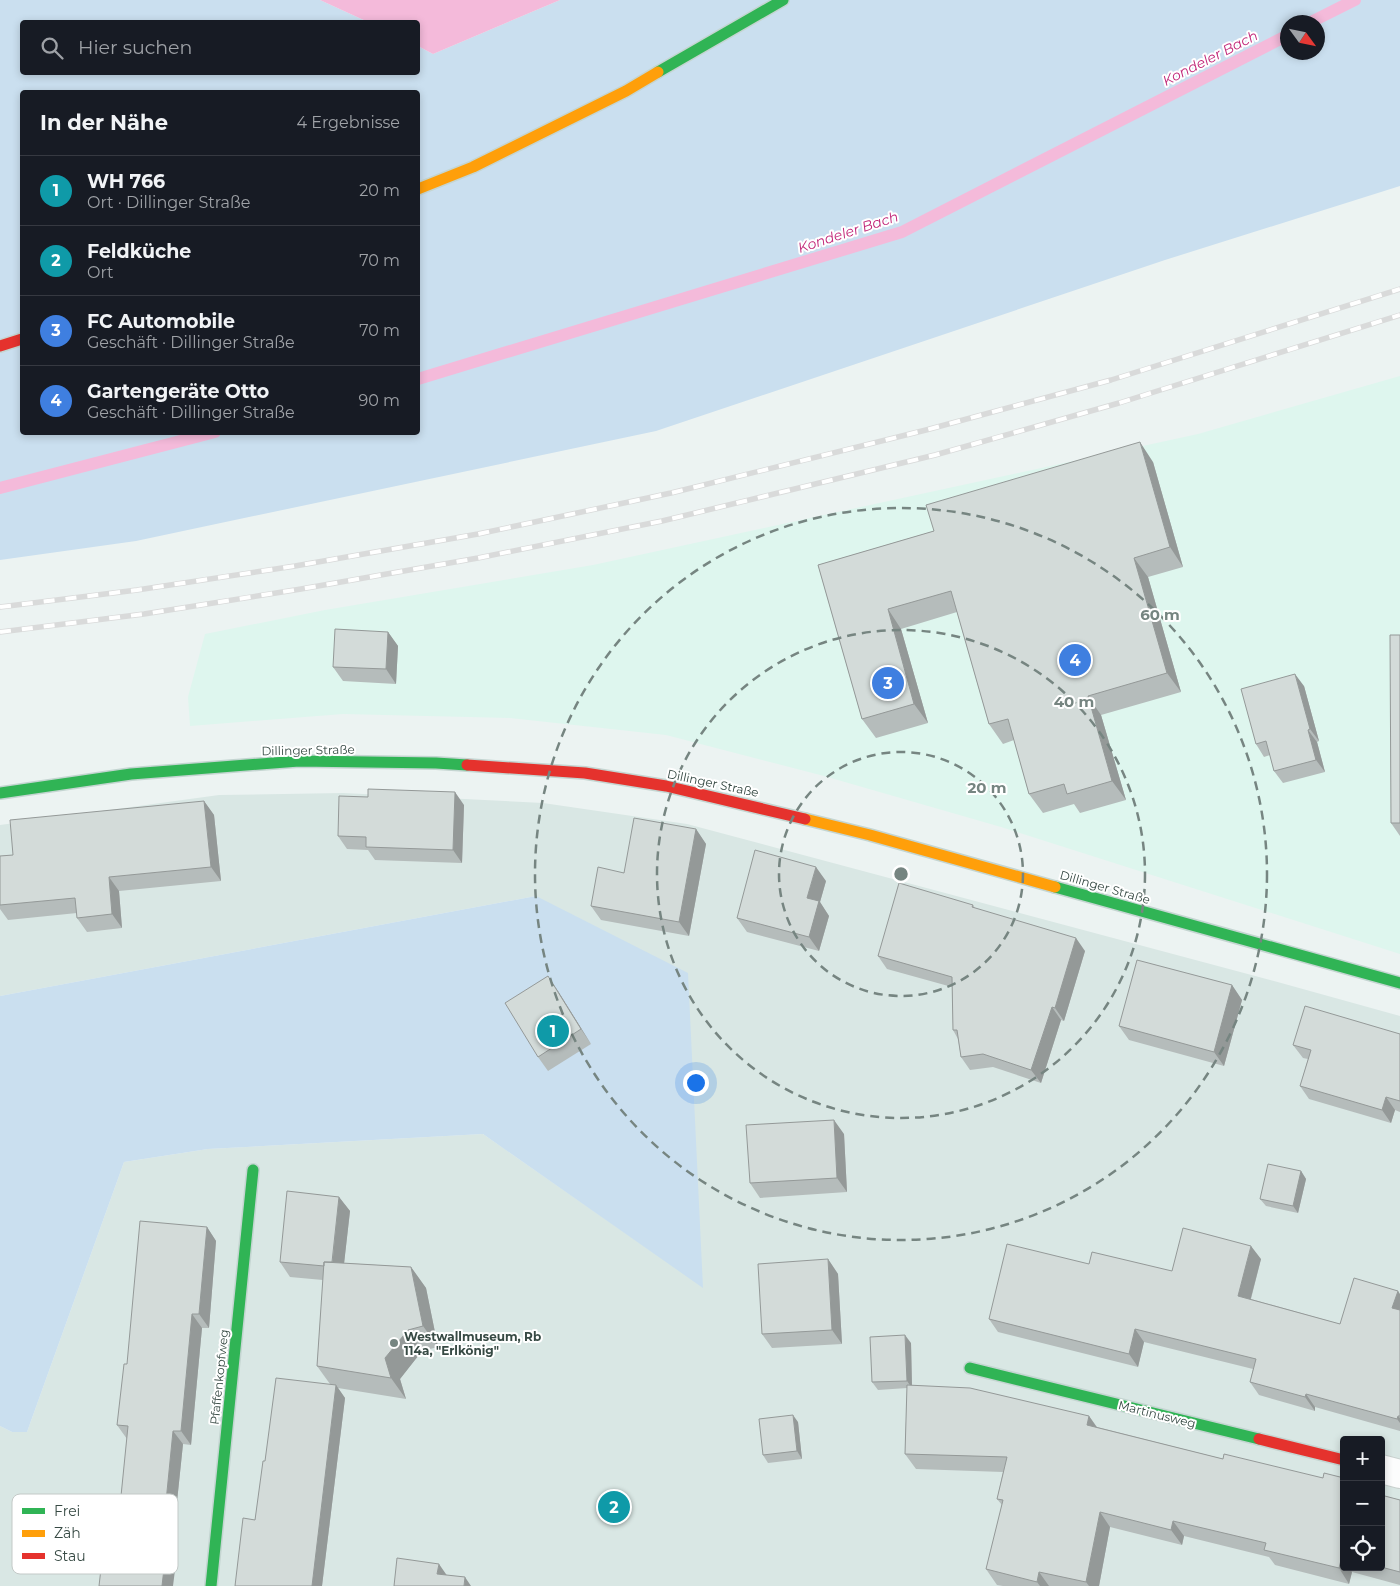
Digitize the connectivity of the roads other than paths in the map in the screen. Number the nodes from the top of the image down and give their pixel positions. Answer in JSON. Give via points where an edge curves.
{"nodes":[{"id":1,"x":783,"y":0,"type":"edge"},
{"id":2,"x":420,"y":188,"type":"edge"},
{"id":3,"x":20,"y":340,"type":"edge"},
{"id":4,"x":0,"y":346,"type":"edge"},
{"id":5,"x":0,"y":794,"type":"edge"},
{"id":6,"x":1400,"y":983,"type":"edge"},
{"id":7,"x":253,"y":1170,"type":"dead end"},
{"id":8,"x":970,"y":1368,"type":"dead end"},
{"id":9,"x":1340,"y":1459,"type":"edge"},
{"id":10,"x":1385,"y":1470,"type":"edge"},
{"id":11,"x":1400,"y":1474,"type":"edge"},
{"id":12,"x":211,"y":1586,"type":"edge"}],
"edges":[{"from":1,"to":2,"type":"street","via":[[626,91],[473,167]]},
{"from":3,"to":4,"type":"street"},
{"from":5,"to":6,"type":"street","name":"Dillinger Straße","via":[[131,774],[299,761],[436,763],[585,773],[666,786],[870,835]]},
{"from":7,"to":12,"type":"street","name":"Pfaffenkopfweg"},
{"from":8,"to":9,"type":"street","name":"Martinusweg"},
{"from":10,"to":11,"type":"street"}]}
